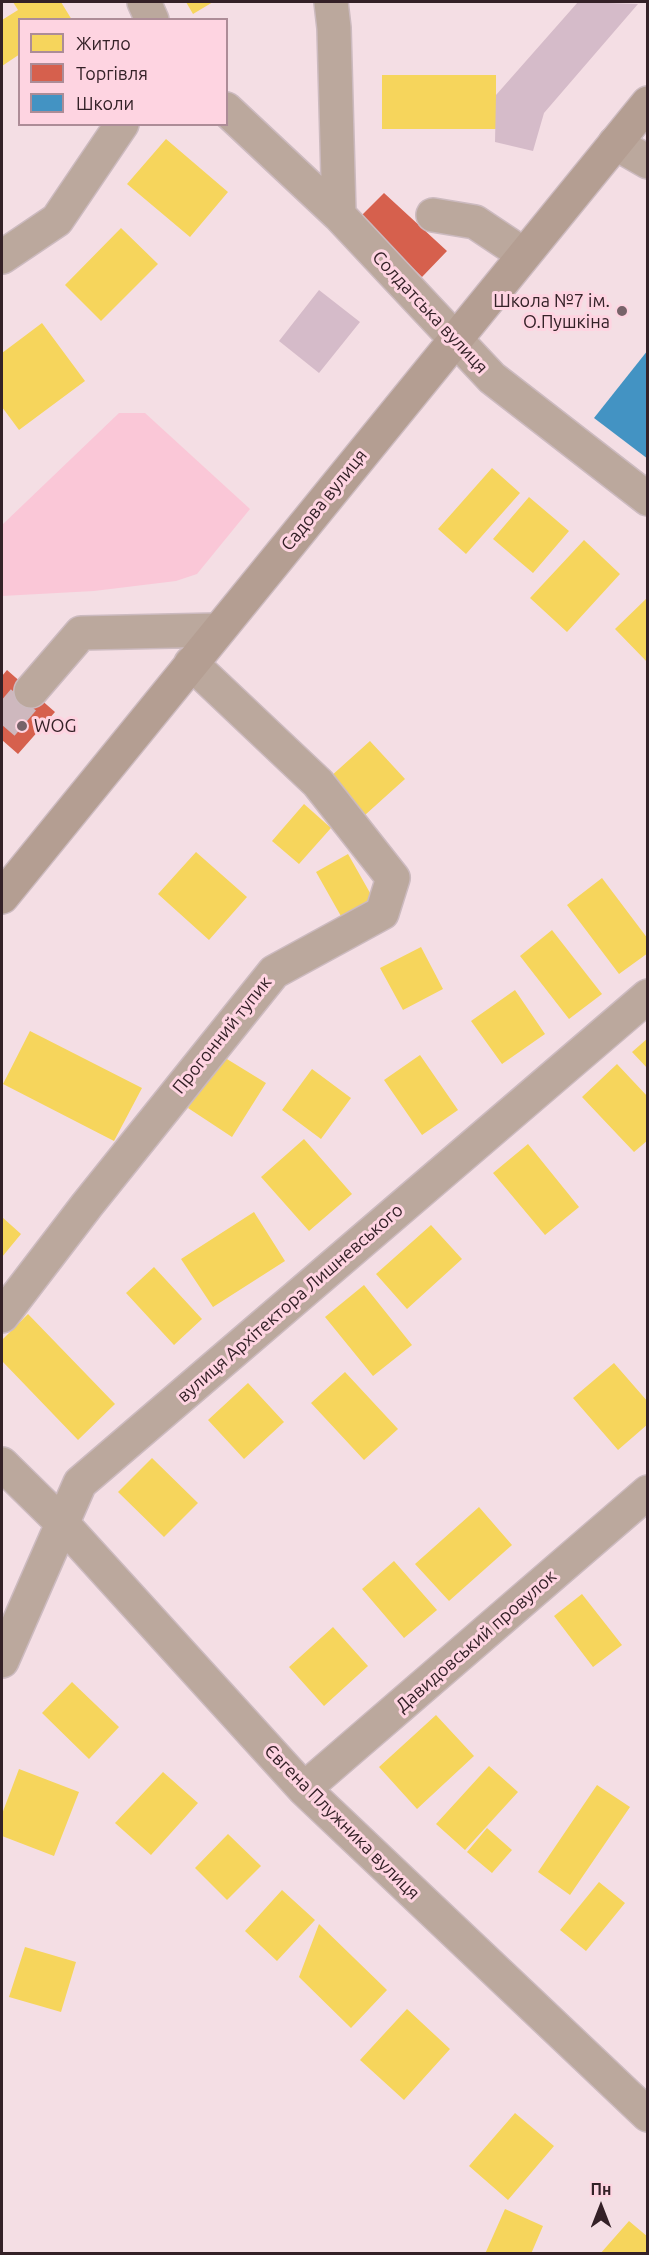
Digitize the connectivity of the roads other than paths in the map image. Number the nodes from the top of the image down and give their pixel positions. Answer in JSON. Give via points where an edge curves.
{"nodes":[{"id":1,"x":144,"y":2,"type":"edge"},
{"id":2,"x":331,"y":2,"type":"edge"},
{"id":3,"x":151,"y":18,"type":"edge"},
{"id":4,"x":648,"y":103,"type":"edge"},
{"id":5,"x":228,"y":111,"type":"edge"},
{"id":6,"x":121,"y":126,"type":"edge"},
{"id":7,"x":615,"y":143,"type":"junction"},
{"id":8,"x":648,"y":162,"type":"edge"},
{"id":9,"x":339,"y":216,"type":"junction"},
{"id":10,"x":433,"y":216,"type":"dead end"},
{"id":11,"x":523,"y":254,"type":"junction"},
{"id":12,"x":2,"y":257,"type":"edge"},
{"id":13,"x":455,"y":338,"type":"junction"},
{"id":14,"x":648,"y":499,"type":"edge"},
{"id":15,"x":218,"y":630,"type":"junction"},
{"id":16,"x":191,"y":663,"type":"junction"},
{"id":17,"x":31,"y":691,"type":"tunnel mouth"},
{"id":18,"x":2,"y":897,"type":"edge"},
{"id":19,"x":648,"y":996,"type":"edge"},
{"id":20,"x":2,"y":1316,"type":"edge"},
{"id":21,"x":2,"y":1464,"type":"edge"},
{"id":22,"x":648,"y":1492,"type":"edge"},
{"id":23,"x":62,"y":1523,"type":"junction"},
{"id":24,"x":2,"y":1661,"type":"edge"},
{"id":25,"x":304,"y":1789,"type":"junction"},
{"id":26,"x":648,"y":2115,"type":"edge"}],
"edges":[{"from":1,"to":3,"type":"street"},
{"from":2,"to":9,"type":"street"},
{"from":4,"to":7,"type":"main road","name":"Садова вулиця"},
{"from":5,"to":9,"type":"street","name":"Солдатська вулиця"},
{"from":6,"to":12,"type":"street","via":[[57,220]]},
{"from":7,"to":8,"type":"street"},
{"from":7,"to":11,"type":"main road","name":"Садова вулиця"},
{"from":9,"to":13,"type":"street","name":"Солдатська вулиця"},
{"from":10,"to":11,"type":"street","via":[[474,222]]},
{"from":11,"to":13,"type":"main road","name":"Садова вулиця"},
{"from":13,"to":14,"type":"street","name":"Солдатська вулиця","via":[[492,378]]},
{"from":13,"to":15,"type":"main road","name":"Садова вулиця"},
{"from":15,"to":16,"type":"main road","name":"Садова вулиця"},
{"from":15,"to":17,"type":"street","via":[[81,633]]},
{"from":16,"to":18,"type":"main road","name":"Садова вулиця"},
{"from":16,"to":20,"type":"street","name":"Прогонний тупик","via":[[318,783],[393,878],[382,913],[274,972]]},
{"from":19,"to":23,"type":"street","name":"вулиця Архітектора Лишневського","via":[[80,1483]]},
{"from":21,"to":23,"type":"street","name":"Євгена Плужника вулиця"},
{"from":22,"to":25,"type":"street","name":"Давидовський провулок"},
{"from":23,"to":24,"type":"street","name":"вулиця Архітектора Лишневського"},
{"from":23,"to":25,"type":"street","name":"Євгена Плужника вулиця"},
{"from":25,"to":26,"type":"street","name":"Євгена Плужника вулиця"}]}
